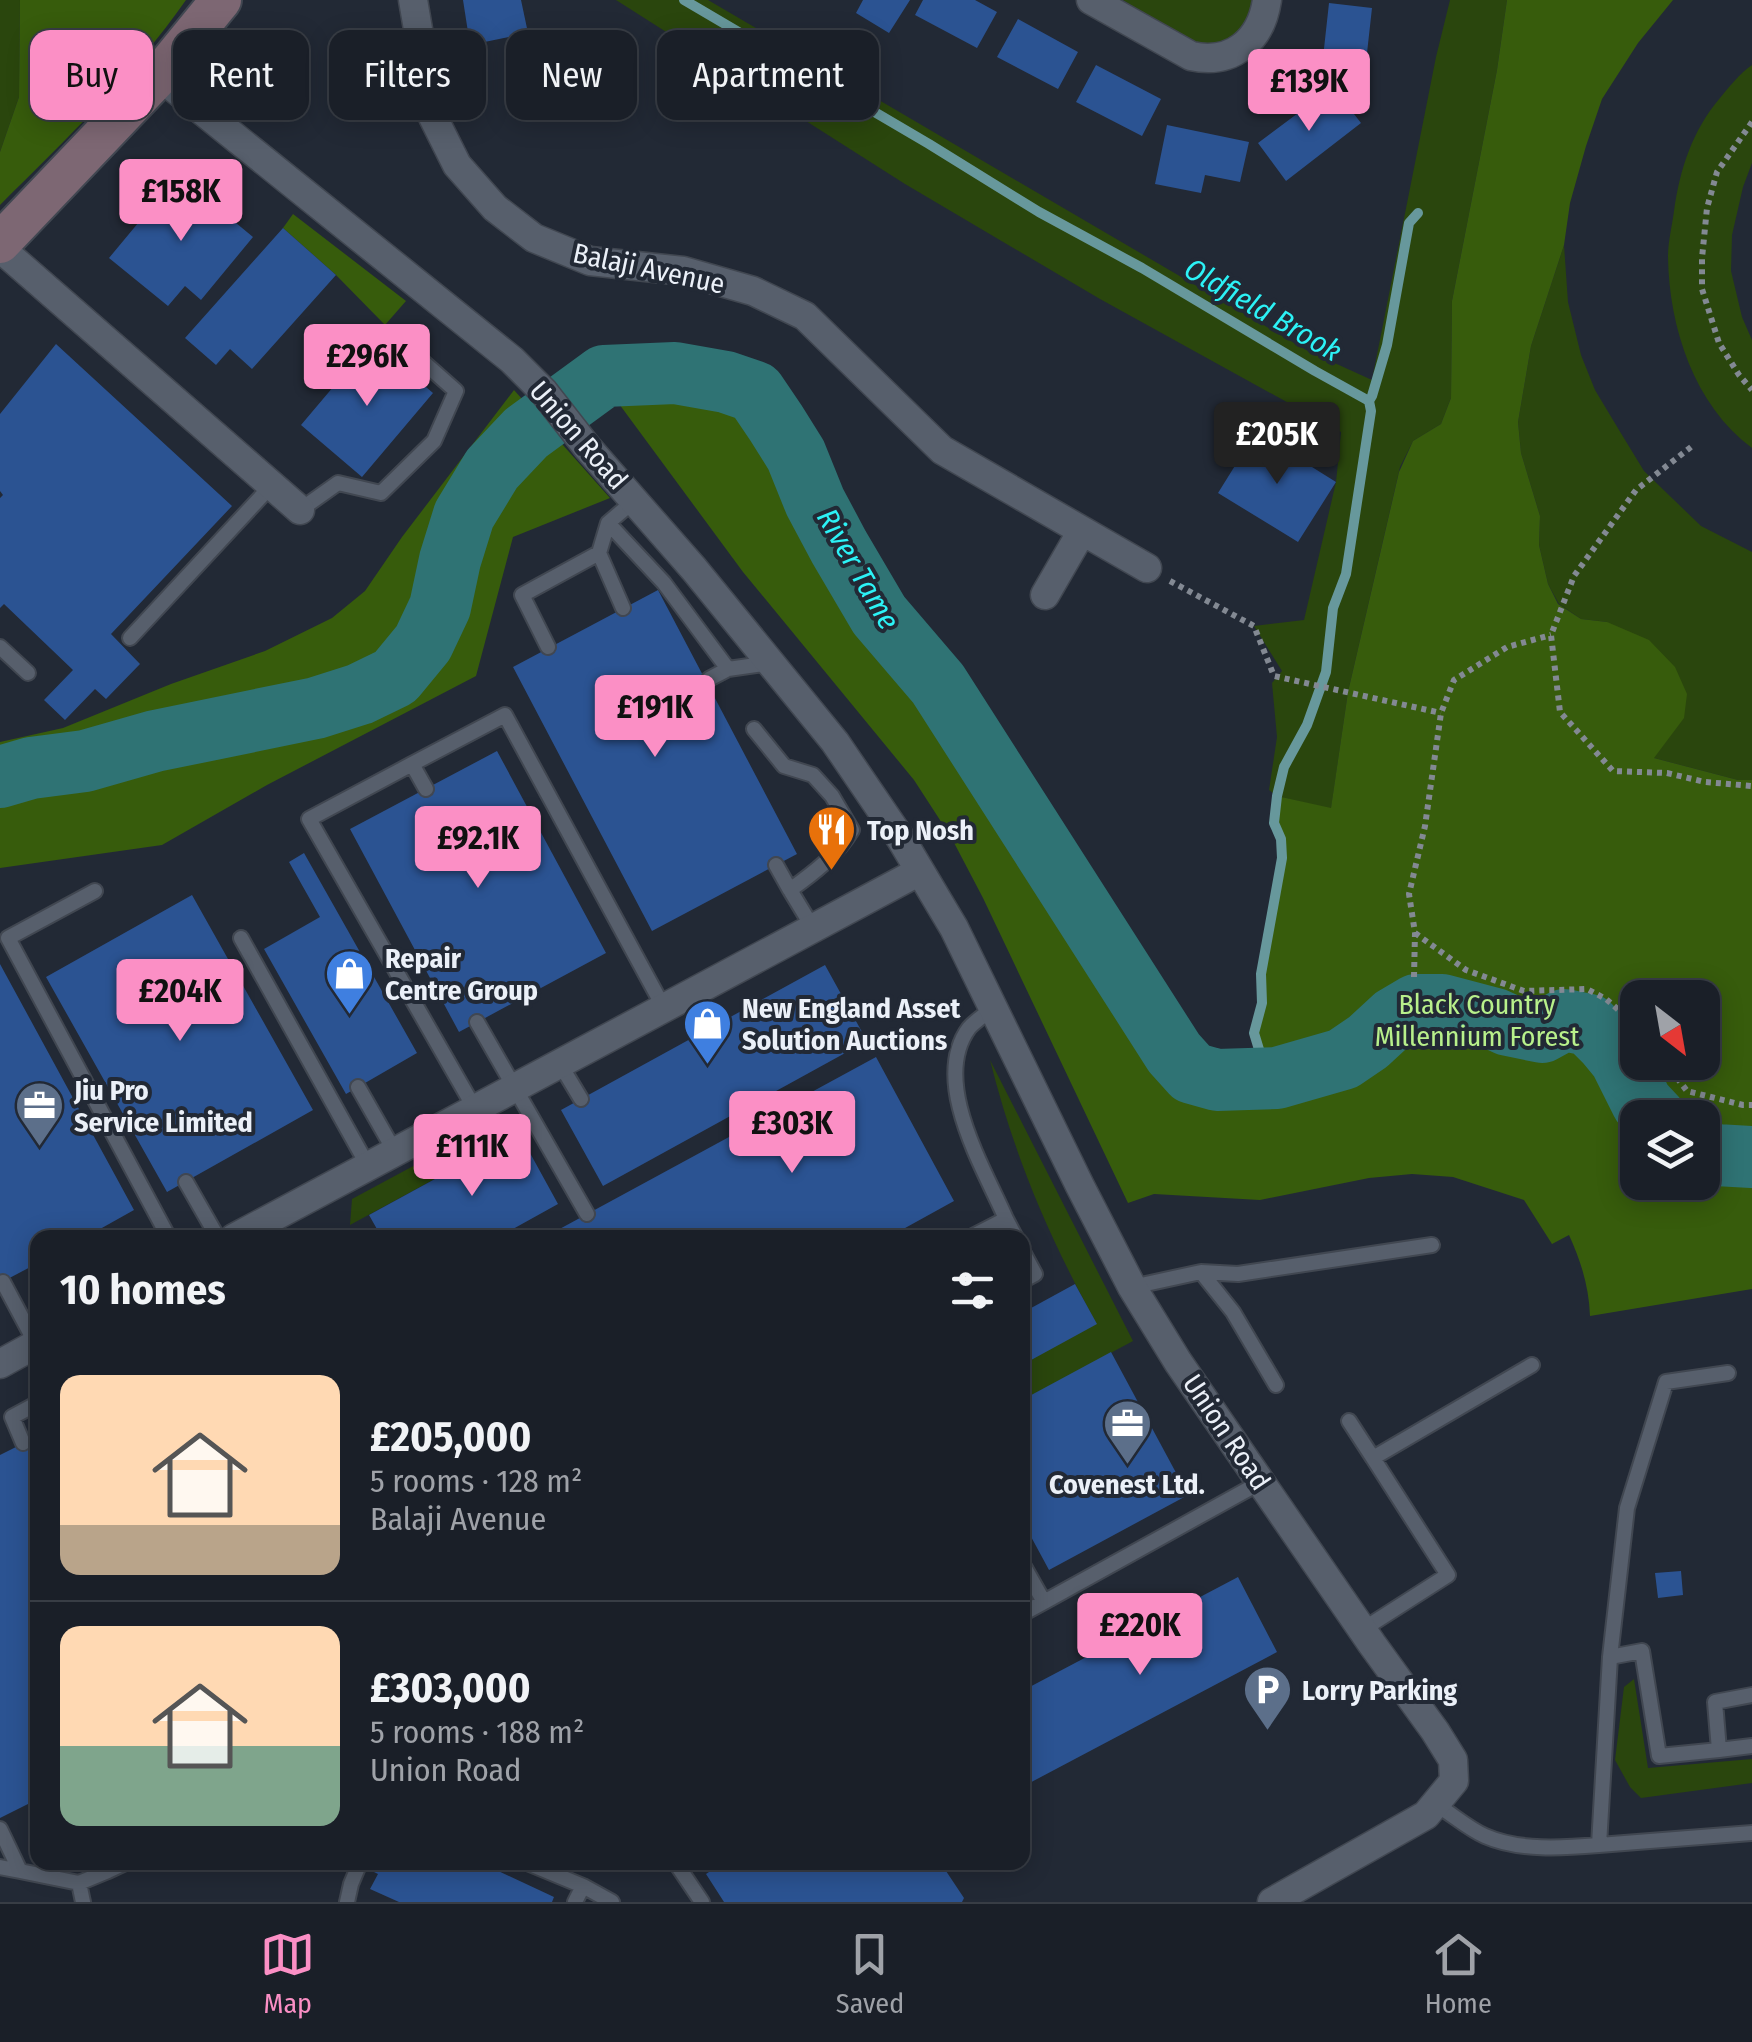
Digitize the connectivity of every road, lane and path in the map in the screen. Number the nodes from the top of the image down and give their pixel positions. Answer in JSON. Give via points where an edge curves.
{"nodes":[{"id":1,"x":221,"y":0,"type":"edge"},
{"id":2,"x":413,"y":0,"type":"edge"},
{"id":3,"x":1091,"y":0,"type":"edge"},
{"id":4,"x":1267,"y":0,"type":"edge"},
{"id":5,"x":160,"y":76,"type":"junction"},
{"id":6,"x":1752,"y":122,"type":"edge"},
{"id":7,"x":0,"y":245,"type":"edge"},
{"id":8,"x":403,"y":344,"type":"dead end"},
{"id":9,"x":1752,"y":390,"type":"edge"},
{"id":10,"x":1691,"y":447,"type":"dead end"},
{"id":11,"x":271,"y":486,"type":"junction"},
{"id":12,"x":635,"y":500,"type":"junction"},
{"id":13,"x":300,"y":510,"type":"joint"},
{"id":14,"x":608,"y":523,"type":"junction"},
{"id":15,"x":1082,"y":531,"type":"junction"},
{"id":16,"x":600,"y":553,"type":"junction"},
{"id":17,"x":1147,"y":568,"type":"joint"},
{"id":18,"x":1044,"y":595,"type":"dead end"},
{"id":19,"x":623,"y":608,"type":"dead end"},
{"id":20,"x":1551,"y":634,"type":"junction"},
{"id":21,"x":130,"y":638,"type":"dead end"},
{"id":22,"x":0,"y":648,"type":"edge"},
{"id":23,"x":548,"y":648,"type":"dead end"},
{"id":24,"x":770,"y":663,"type":"junction"},
{"id":25,"x":728,"y":669,"type":"junction"},
{"id":26,"x":28,"y":673,"type":"dead end"},
{"id":27,"x":708,"y":679,"type":"dead end"},
{"id":28,"x":1441,"y":713,"type":"junction"},
{"id":29,"x":754,"y":729,"type":"dead end"},
{"id":30,"x":412,"y":764,"type":"junction"},
{"id":31,"x":1752,"y":786,"type":"edge"},
{"id":32,"x":426,"y":789,"type":"dead end"},
{"id":33,"x":776,"y":865,"type":"dead end"},
{"id":34,"x":920,"y":871,"type":"junction"},
{"id":35,"x":790,"y":890,"type":"junction"},
{"id":36,"x":95,"y":892,"type":"dead end"},
{"id":37,"x":814,"y":928,"type":"junction"},
{"id":38,"x":1415,"y":934,"type":"junction"},
{"id":39,"x":241,"y":938,"type":"dead end"},
{"id":40,"x":1414,"y":976,"type":"dead end"},
{"id":41,"x":664,"y":1008,"type":"junction"},
{"id":42,"x":993,"y":1008,"type":"junction"},
{"id":43,"x":1620,"y":1011,"type":"edge"},
{"id":44,"x":477,"y":1022,"type":"dead end"},
{"id":45,"x":560,"y":1064,"type":"junction"},
{"id":46,"x":1679,"y":1080,"type":"edge"},
{"id":47,"x":358,"y":1087,"type":"dead end"},
{"id":48,"x":514,"y":1088,"type":"junction"},
{"id":49,"x":581,"y":1099,"type":"dead end"},
{"id":50,"x":1752,"y":1105,"type":"edge"},
{"id":51,"x":475,"y":1109,"type":"junction"},
{"id":52,"x":395,"y":1152,"type":"junction"},
{"id":53,"x":368,"y":1166,"type":"junction"},
{"id":54,"x":186,"y":1182,"type":"dead end"},
{"id":55,"x":587,"y":1214,"type":"dead end"},
{"id":56,"x":1006,"y":1219,"type":"junction"},
{"id":57,"x":165,"y":1230,"type":"edge"},
{"id":58,"x":213,"y":1230,"type":"edge"},
{"id":59,"x":249,"y":1230,"type":"edge"},
{"id":60,"x":985,"y":1230,"type":"edge"},
{"id":61,"x":1012,"y":1230,"type":"edge"},
{"id":62,"x":1432,"y":1245,"type":"dead end"},
{"id":63,"x":1201,"y":1272,"type":"junction"},
{"id":64,"x":3,"y":1282,"type":"dead end"},
{"id":65,"x":1132,"y":1286,"type":"junction"},
{"id":66,"x":30,"y":1330,"type":"edge"},
{"id":67,"x":30,"y":1347,"type":"edge"},
{"id":68,"x":0,"y":1364,"type":"edge"},
{"id":69,"x":1532,"y":1366,"type":"dead end"},
{"id":70,"x":1728,"y":1373,"type":"dead end"},
{"id":71,"x":1276,"y":1385,"type":"dead end"},
{"id":72,"x":30,"y":1408,"type":"edge"},
{"id":73,"x":6,"y":1421,"type":"edge"},
{"id":74,"x":1349,"y":1421,"type":"dead end"},
{"id":75,"x":23,"y":1443,"type":"dead end"},
{"id":76,"x":1373,"y":1458,"type":"junction"},
{"id":77,"x":1261,"y":1482,"type":"junction"},
{"id":78,"x":1030,"y":1577,"type":"edge"},
{"id":79,"x":1044,"y":1602,"type":"junction"},
{"id":80,"x":1030,"y":1610,"type":"edge"},
{"id":81,"x":1362,"y":1630,"type":"junction"},
{"id":82,"x":1610,"y":1657,"type":"junction"},
{"id":83,"x":1752,"y":1695,"type":"edge"},
{"id":84,"x":1752,"y":1746,"type":"edge"},
{"id":85,"x":1719,"y":1750,"type":"junction"},
{"id":86,"x":1437,"y":1804,"type":"junction"},
{"id":87,"x":0,"y":1829,"type":"edge"},
{"id":88,"x":1752,"y":1833,"type":"edge"},
{"id":89,"x":1599,"y":1845,"type":"junction"},
{"id":90,"x":0,"y":1867,"type":"edge"},
{"id":91,"x":101,"y":1870,"type":"edge"},
{"id":92,"x":357,"y":1870,"type":"edge"},
{"id":93,"x":544,"y":1870,"type":"edge"},
{"id":94,"x":680,"y":1870,"type":"edge"},
{"id":95,"x":20,"y":1871,"type":"junction"},
{"id":96,"x":79,"y":1882,"type":"junction"},
{"id":97,"x":583,"y":1886,"type":"junction"},
{"id":98,"x":83,"y":1902,"type":"edge"},
{"id":99,"x":347,"y":1902,"type":"edge"},
{"id":100,"x":575,"y":1902,"type":"edge"},
{"id":101,"x":612,"y":1902,"type":"edge"},
{"id":102,"x":702,"y":1902,"type":"edge"},
{"id":103,"x":1272,"y":1902,"type":"edge"}],
"edges":[{"from":1,"to":5,"type":"street"},
{"from":2,"to":15,"type":"street","name":"Balaji Avenue","via":[[433,117],[457,165],[495,208],[534,238],[590,261],[684,271],[805,316],[942,450]]},
{"from":3,"to":4,"type":"street","via":[[1209,60],[1228,57],[1256,34]]},
{"from":5,"to":7,"type":"street"},
{"from":5,"to":12,"type":"street","name":"Union Road","via":[[512,360]]},
{"from":6,"to":9,"type":"path","via":[[1717,172],[1702,258],[1702,290],[1719,342]]},
{"from":7,"to":11,"type":"street"},
{"from":8,"to":13,"type":"lane","via":[[456,391],[434,442],[381,493],[338,482]]},
{"from":10,"to":20,"type":"path","via":[[1636,490],[1574,576]]},
{"from":11,"to":13,"type":"street"},
{"from":11,"to":21,"type":"lane"},
{"from":12,"to":14,"type":"lane"},
{"from":12,"to":24,"type":"street","name":"Union Road"},
{"from":14,"to":16,"type":"lane"},
{"from":14,"to":25,"type":"lane","via":[[664,582]]},
{"from":15,"to":17,"type":"street","name":"Balaji Avenue"},
{"from":15,"to":18,"type":"street"},
{"from":16,"to":19,"type":"lane"},
{"from":16,"to":23,"type":"lane","via":[[522,596]]},
{"from":17,"to":28,"type":"path","via":[[1254,626],[1274,676]]},
{"from":20,"to":28,"type":"path","via":[[1507,647],[1454,680]]},
{"from":20,"to":31,"type":"path","via":[[1560,712],[1613,771]]},
{"from":22,"to":26,"type":"lane"},
{"from":24,"to":25,"type":"lane"},
{"from":24,"to":34,"type":"street","name":"Union Road","via":[[835,742]]},
{"from":25,"to":27,"type":"lane"},
{"from":28,"to":38,"type":"path","via":[[1409,894]]},
{"from":29,"to":35,"type":"lane","via":[[784,766],[813,775],[852,830],[821,868]]},
{"from":30,"to":32,"type":"lane"},
{"from":30,"to":41,"type":"lane","via":[[505,715]]},
{"from":30,"to":51,"type":"lane","via":[[309,819]]},
{"from":33,"to":35,"type":"lane"},
{"from":34,"to":37,"type":"street"},
{"from":34,"to":42,"type":"street","name":"Union Road"},
{"from":35,"to":37,"type":"lane"},
{"from":36,"to":57,"type":"lane","via":[[8,938]]},
{"from":37,"to":41,"type":"street"},
{"from":38,"to":40,"type":"path"},
{"from":38,"to":43,"type":"path","via":[[1466,970],[1524,991],[1586,989]]},
{"from":39,"to":53,"type":"lane"},
{"from":41,"to":45,"type":"street"},
{"from":42,"to":56,"type":"lane","via":[[970,1027],[956,1054],[954,1082]]},
{"from":42,"to":65,"type":"street","name":"Union Road"},
{"from":44,"to":48,"type":"lane"},
{"from":45,"to":48,"type":"street"},
{"from":45,"to":49,"type":"lane"},
{"from":46,"to":50,"type":"path","via":[[1687,1092]]},
{"from":47,"to":52,"type":"lane"},
{"from":48,"to":51,"type":"street"},
{"from":48,"to":55,"type":"lane"},
{"from":51,"to":52,"type":"street"},
{"from":52,"to":53,"type":"street"},
{"from":53,"to":59,"type":"street"},
{"from":54,"to":58,"type":"lane"},
{"from":56,"to":60,"type":"lane"},
{"from":56,"to":61,"type":"lane"},
{"from":62,"to":63,"type":"lane","via":[[1238,1274]]},
{"from":63,"to":65,"type":"lane"},
{"from":63,"to":71,"type":"lane"},
{"from":64,"to":66,"type":"lane"},
{"from":65,"to":77,"type":"street","name":"Union Road"},
{"from":67,"to":68,"type":"street"},
{"from":69,"to":76,"type":"lane"},
{"from":70,"to":82,"type":"lane","via":[[1666,1382],[1627,1508]]},
{"from":72,"to":73,"type":"lane"},
{"from":73,"to":75,"type":"lane"},
{"from":74,"to":76,"type":"lane"},
{"from":76,"to":81,"type":"lane","via":[[1448,1575]]},
{"from":77,"to":79,"type":"lane"},
{"from":77,"to":81,"type":"street","name":"Union Road"},
{"from":78,"to":79,"type":"lane"},
{"from":79,"to":80,"type":"lane"},
{"from":81,"to":86,"type":"street","name":"Union Road","via":[[1453,1760],[1454,1781]]},
{"from":82,"to":85,"type":"lane","via":[[1642,1651],[1660,1756]]},
{"from":82,"to":89,"type":"lane"},
{"from":83,"to":85,"type":"lane","via":[[1715,1702]]},
{"from":84,"to":85,"type":"lane"},
{"from":86,"to":89,"type":"lane","via":[[1485,1836],[1517,1845]]},
{"from":86,"to":103,"type":"street"},
{"from":87,"to":95,"type":"lane"},
{"from":88,"to":89,"type":"lane"},
{"from":90,"to":95,"type":"lane"},
{"from":91,"to":96,"type":"lane"},
{"from":92,"to":99,"type":"lane"},
{"from":93,"to":97,"type":"lane"},
{"from":94,"to":102,"type":"lane"},
{"from":95,"to":96,"type":"lane"},
{"from":96,"to":98,"type":"lane"},
{"from":97,"to":100,"type":"lane"},
{"from":97,"to":101,"type":"lane"}]}
